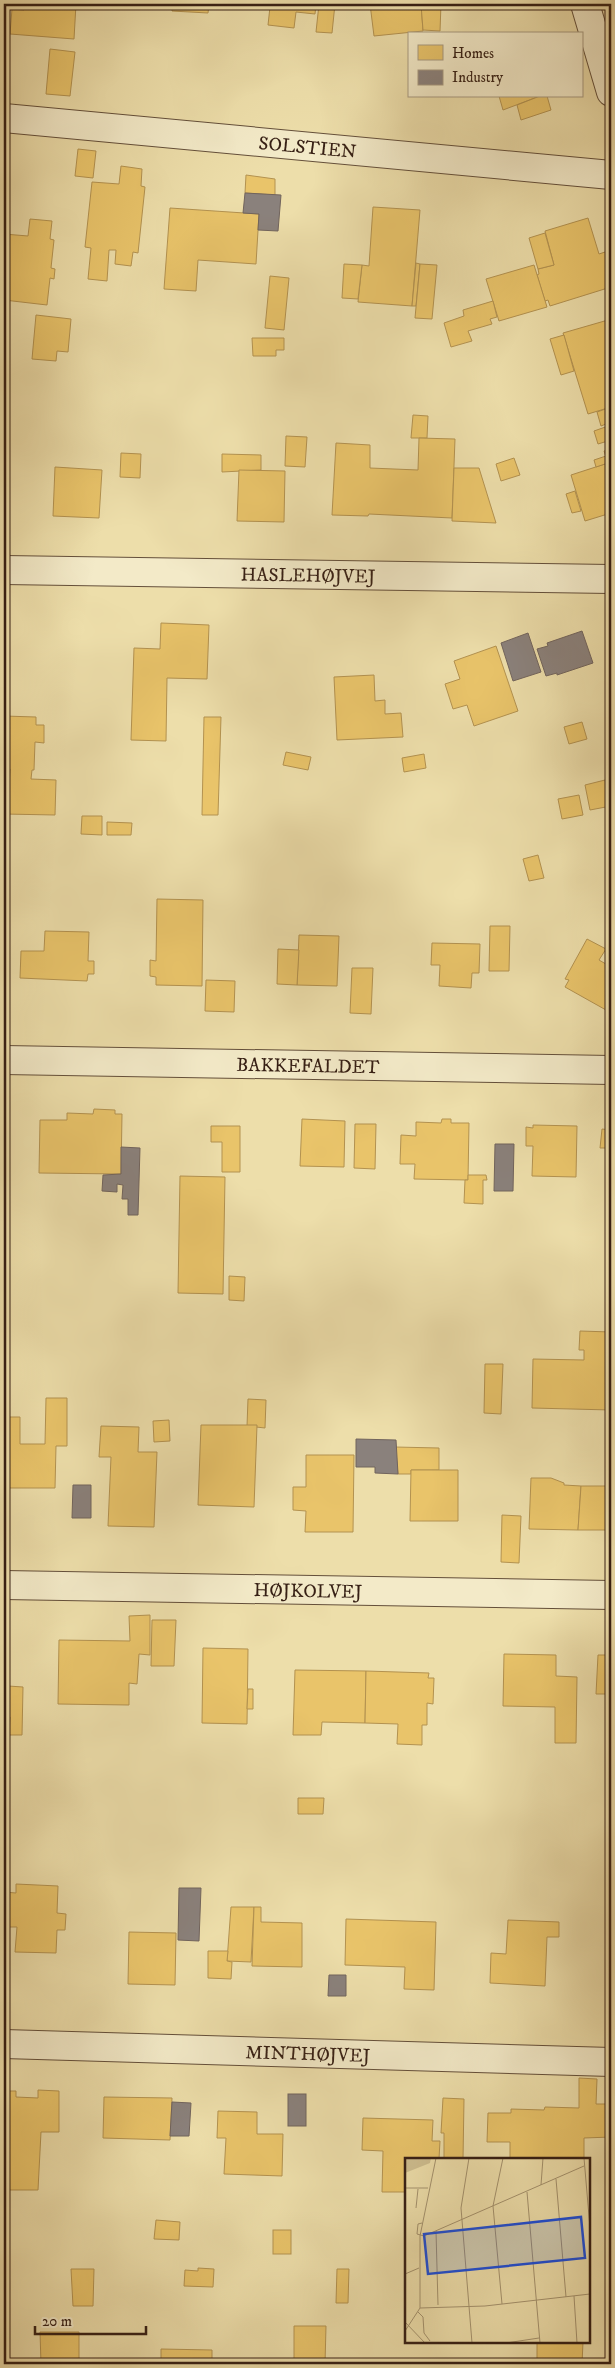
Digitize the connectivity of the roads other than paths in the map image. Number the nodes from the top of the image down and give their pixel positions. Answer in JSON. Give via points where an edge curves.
{"nodes":[{"id":1,"x":585,"y":4,"type":"edge"},
{"id":2,"x":611,"y":92,"type":"edge"},
{"id":3,"x":4,"y":118,"type":"edge"},
{"id":4,"x":611,"y":174,"type":"edge"},
{"id":5,"x":4,"y":570,"type":"edge"},
{"id":6,"x":611,"y":579,"type":"edge"},
{"id":7,"x":4,"y":1060,"type":"edge"},
{"id":8,"x":611,"y":1070,"type":"edge"},
{"id":9,"x":4,"y":1585,"type":"edge"},
{"id":10,"x":611,"y":1595,"type":"edge"},
{"id":11,"x":4,"y":2044,"type":"edge"},
{"id":12,"x":611,"y":2062,"type":"edge"}],
"edges":[{"from":1,"to":2,"type":"street"},
{"from":3,"to":4,"type":"street","name":"SOLSTIEN"},
{"from":5,"to":6,"type":"street","name":"HASLEHØJVEJ"},
{"from":7,"to":8,"type":"street","name":"BAKKEFALDET"},
{"from":9,"to":10,"type":"street","name":"HØJKOLVEJ"},
{"from":11,"to":12,"type":"street","name":"MINTHØJVEJ"}]}
